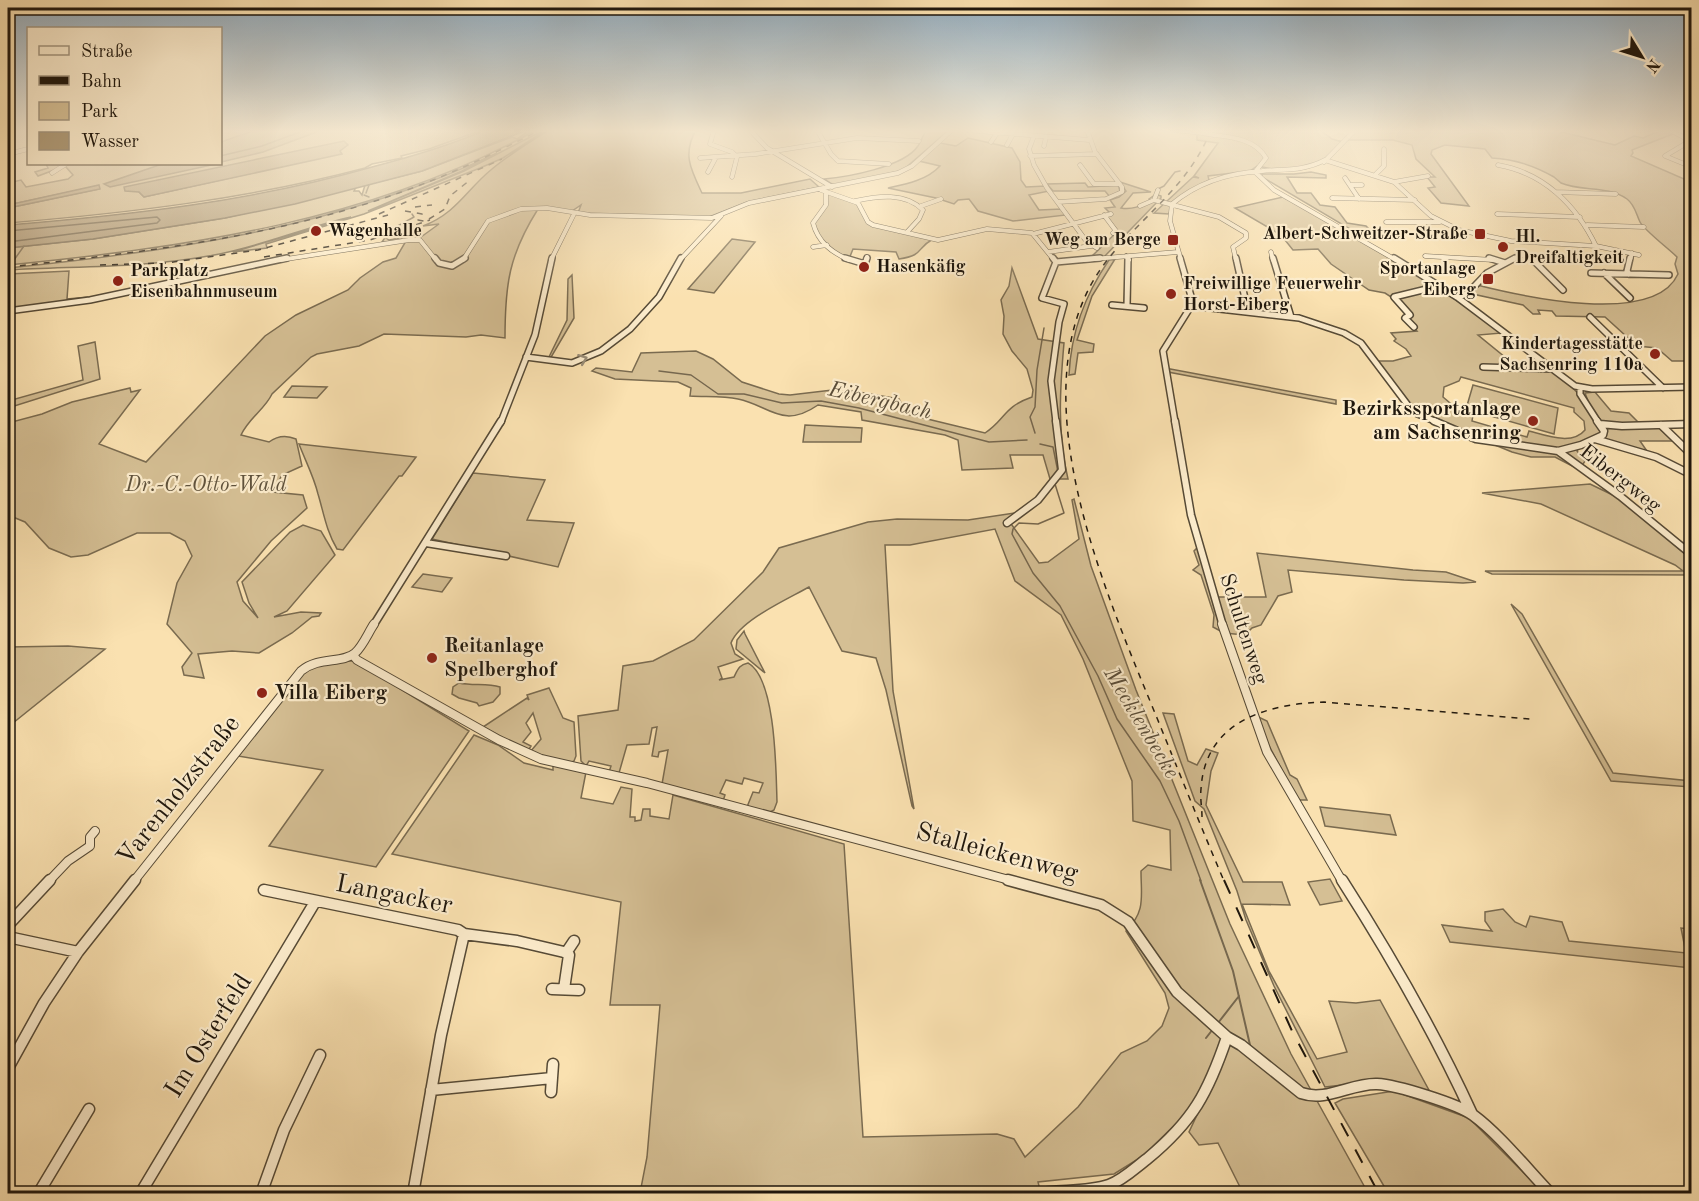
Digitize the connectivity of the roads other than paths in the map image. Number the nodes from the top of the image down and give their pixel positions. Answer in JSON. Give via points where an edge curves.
{"nodes":[{"id":1,"x":823,"y":186,"type":"edge"},
{"id":2,"x":840,"y":186,"type":"edge"},
{"id":3,"x":1048,"y":186,"type":"edge"},
{"id":4,"x":1121,"y":186,"type":"edge"},
{"id":5,"x":1199,"y":186,"type":"edge"},
{"id":6,"x":1271,"y":186,"type":"edge"},
{"id":7,"x":1351,"y":186,"type":"edge"},
{"id":8,"x":1399,"y":186,"type":"edge"},
{"id":9,"x":1545,"y":186,"type":"edge"},
{"id":10,"x":826,"y":189,"type":"junction"},
{"id":11,"x":1158,"y":190,"type":"dead end"},
{"id":12,"x":1555,"y":192,"type":"junction"},
{"id":13,"x":1616,"y":194,"type":"dead end"},
{"id":14,"x":1332,"y":198,"type":"dead end"},
{"id":15,"x":941,"y":199,"type":"dead end"},
{"id":16,"x":1359,"y":199,"type":"junction"},
{"id":17,"x":1154,"y":200,"type":"junction"},
{"id":18,"x":1415,"y":200,"type":"junction"},
{"id":19,"x":855,"y":201,"type":"junction"},
{"id":20,"x":1058,"y":202,"type":"junction"},
{"id":21,"x":1172,"y":204,"type":"junction"},
{"id":22,"x":921,"y":206,"type":"junction"},
{"id":23,"x":1140,"y":206,"type":"dead end"},
{"id":24,"x":574,"y":214,"type":"junction"},
{"id":25,"x":1111,"y":214,"type":"dead end"},
{"id":26,"x":1497,"y":214,"type":"dead end"},
{"id":27,"x":1104,"y":215,"type":"junction"},
{"id":28,"x":721,"y":216,"type":"junction"},
{"id":29,"x":1580,"y":217,"type":"junction"},
{"id":30,"x":1636,"y":220,"type":"dead end"},
{"id":31,"x":1386,"y":222,"type":"dead end"},
{"id":32,"x":1440,"y":222,"type":"junction"},
{"id":33,"x":1074,"y":223,"type":"junction"},
{"id":34,"x":1587,"y":225,"type":"junction"},
{"id":35,"x":908,"y":231,"type":"junction"},
{"id":36,"x":1113,"y":233,"type":"dead end"},
{"id":37,"x":1033,"y":234,"type":"junction"},
{"id":38,"x":1520,"y":241,"type":"junction"},
{"id":39,"x":814,"y":244,"type":"dead end"},
{"id":40,"x":824,"y":245,"type":"junction"},
{"id":41,"x":1596,"y":246,"type":"junction"},
{"id":42,"x":1048,"y":252,"type":"junction"},
{"id":43,"x":1178,"y":252,"type":"junction"},
{"id":44,"x":1271,"y":252,"type":"dead end"},
{"id":45,"x":1632,"y":253,"type":"junction"},
{"id":46,"x":1522,"y":255,"type":"junction"},
{"id":47,"x":1640,"y":255,"type":"dead end"},
{"id":48,"x":1126,"y":256,"type":"junction"},
{"id":49,"x":1425,"y":256,"type":"dead end"},
{"id":50,"x":867,"y":257,"type":"dead end"},
{"id":51,"x":1056,"y":262,"type":"junction"},
{"id":52,"x":856,"y":263,"type":"junction"},
{"id":53,"x":1505,"y":263,"type":"junction"},
{"id":54,"x":858,"y":270,"type":"dead end"},
{"id":55,"x":1591,"y":273,"type":"dead end"},
{"id":56,"x":1604,"y":273,"type":"junction"},
{"id":57,"x":1629,"y":274,"type":"junction"},
{"id":58,"x":1660,"y":275,"type":"junction"},
{"id":59,"x":1670,"y":275,"type":"dead end"},
{"id":60,"x":1669,"y":282,"type":"dead end"},
{"id":61,"x":1439,"y":286,"type":"junction"},
{"id":62,"x":1563,"y":290,"type":"dead end"},
{"id":63,"x":1456,"y":297,"type":"junction"},
{"id":64,"x":1630,"y":298,"type":"dead end"},
{"id":65,"x":1112,"y":305,"type":"dead end"},
{"id":66,"x":1127,"y":306,"type":"junction"},
{"id":67,"x":1193,"y":306,"type":"junction"},
{"id":68,"x":1144,"y":308,"type":"dead end"},
{"id":69,"x":8,"y":311,"type":"edge"},
{"id":70,"x":1248,"y":312,"type":"junction"},
{"id":71,"x":1291,"y":317,"type":"junction"},
{"id":72,"x":1590,"y":317,"type":"dead end"},
{"id":73,"x":1414,"y":327,"type":"dead end"},
{"id":74,"x":526,"y":357,"type":"junction"},
{"id":75,"x":1483,"y":367,"type":"dead end"},
{"id":76,"x":1554,"y":369,"type":"junction"},
{"id":77,"x":1692,"y":387,"type":"edge"},
{"id":78,"x":1580,"y":388,"type":"junction"},
{"id":79,"x":1663,"y":388,"type":"junction"},
{"id":80,"x":1600,"y":424,"type":"junction"},
{"id":81,"x":1692,"y":424,"type":"edge"},
{"id":82,"x":1661,"y":425,"type":"junction"},
{"id":83,"x":1595,"y":439,"type":"junction"},
{"id":84,"x":1558,"y":451,"type":"junction"},
{"id":85,"x":1692,"y":455,"type":"edge"},
{"id":86,"x":1692,"y":475,"type":"edge"},
{"id":87,"x":1007,"y":523,"type":"dead end"},
{"id":88,"x":426,"y":543,"type":"junction"},
{"id":89,"x":1692,"y":555,"type":"edge"},
{"id":90,"x":506,"y":556,"type":"dead end"},
{"id":91,"x":353,"y":655,"type":"junction"},
{"id":92,"x":95,"y":831,"type":"dead end"},
{"id":93,"x":264,"y":890,"type":"dead end"},
{"id":94,"x":315,"y":902,"type":"junction"},
{"id":95,"x":8,"y":925,"type":"edge"},
{"id":96,"x":464,"y":934,"type":"junction"},
{"id":97,"x":8,"y":937,"type":"edge"},
{"id":98,"x":574,"y":941,"type":"dead end"},
{"id":99,"x":78,"y":952,"type":"junction"},
{"id":100,"x":566,"y":953,"type":"junction"},
{"id":101,"x":552,"y":989,"type":"dead end"},
{"id":102,"x":564,"y":989,"type":"junction"},
{"id":103,"x":579,"y":990,"type":"dead end"},
{"id":104,"x":1223,"y":1033,"type":"junction"},
{"id":105,"x":320,"y":1055,"type":"dead end"},
{"id":106,"x":553,"y":1064,"type":"dead end"},
{"id":107,"x":8,"y":1068,"type":"edge"},
{"id":108,"x":552,"y":1078,"type":"junction"},
{"id":109,"x":431,"y":1090,"type":"junction"},
{"id":110,"x":551,"y":1092,"type":"dead end"},
{"id":111,"x":89,"y":1109,"type":"dead end"},
{"id":112,"x":1472,"y":1114,"type":"junction"},
{"id":113,"x":38,"y":1194,"type":"edge"},
{"id":114,"x":140,"y":1194,"type":"edge"},
{"id":115,"x":261,"y":1194,"type":"edge"},
{"id":116,"x":413,"y":1194,"type":"edge"},
{"id":117,"x":1035,"y":1194,"type":"edge"},
{"id":118,"x":1551,"y":1194,"type":"edge"}],
"edges":[{"from":1,"to":10,"type":"street"},
{"from":2,"to":10,"type":"street"},
{"from":3,"to":20,"type":"street"},
{"from":4,"to":20,"type":"street","via":[[1122,192],[1115,197]]},
{"from":5,"to":21,"type":"street"},
{"from":6,"to":61,"type":"street"},
{"from":7,"to":16,"type":"street"},
{"from":8,"to":18,"type":"street"},
{"from":9,"to":12,"type":"street"},
{"from":10,"to":19,"type":"street"},
{"from":10,"to":28,"type":"street","via":[[749,203]]},
{"from":10,"to":40,"type":"street","via":[[827,202],[815,219],[815,229]]},
{"from":11,"to":17,"type":"street"},
{"from":12,"to":13,"type":"street"},
{"from":12,"to":29,"type":"street"},
{"from":14,"to":16,"type":"street"},
{"from":15,"to":22,"type":"street"},
{"from":16,"to":18,"type":"street"},
{"from":17,"to":21,"type":"street"},
{"from":17,"to":23,"type":"street"},
{"from":18,"to":32,"type":"street"},
{"from":19,"to":22,"type":"street","via":[[891,197]]},
{"from":19,"to":35,"type":"street","via":[[870,223]]},
{"from":20,"to":33,"type":"street"},
{"from":21,"to":43,"type":"street","via":[[1169,218]]},
{"from":21,"to":70,"type":"street","via":[[1219,217],[1246,233],[1246,238],[1233,248]]},
{"from":22,"to":35,"type":"street","via":[[919,219]]},
{"from":24,"to":28,"type":"street"},
{"from":24,"to":69,"type":"street","via":[[518,209],[490,219],[465,259],[456,265],[439,263],[422,242],[409,240],[294,257],[90,300]]},
{"from":24,"to":74,"type":"street","via":[[549,265],[535,335]]},
{"from":25,"to":27,"type":"street"},
{"from":26,"to":29,"type":"street"},
{"from":27,"to":33,"type":"street"},
{"from":27,"to":36,"type":"street","via":[[1116,231]]},
{"from":74,"to":28,"type":"street","one_way":true,"via":[[572,363],[601,351],[630,329],[658,297],[682,256]]},
{"from":29,"to":34,"type":"street"},
{"from":30,"to":34,"type":"street","via":[[1644,227]]},
{"from":31,"to":32,"type":"street"},
{"from":32,"to":38,"type":"street","via":[[1473,234]]},
{"from":33,"to":37,"type":"street"},
{"from":33,"to":42,"type":"street","via":[[1094,247]]},
{"from":34,"to":41,"type":"street"},
{"from":35,"to":37,"type":"street","via":[[938,240],[987,229]]},
{"from":37,"to":42,"type":"street"},
{"from":38,"to":41,"type":"street"},
{"from":38,"to":46,"type":"street"},
{"from":39,"to":40,"type":"street"},
{"from":40,"to":52,"type":"street","via":[[845,261]]},
{"from":41,"to":45,"type":"street"},
{"from":42,"to":51,"type":"street"},
{"from":43,"to":48,"type":"street"},
{"from":43,"to":67,"type":"street"},
{"from":44,"to":71,"type":"street"},
{"from":45,"to":47,"type":"street"},
{"from":45,"to":57,"type":"street"},
{"from":46,"to":53,"type":"street"},
{"from":46,"to":62,"type":"street","via":[[1534,260]]},
{"from":48,"to":51,"type":"street"},
{"from":48,"to":66,"type":"street"},
{"from":49,"to":53,"type":"street","via":[[1487,258]]},
{"from":50,"to":52,"type":"street","via":[[866,264]]},
{"from":51,"to":87,"type":"street","via":[[1042,298],[1064,304],[1051,381],[1063,465],[1060,474],[1016,519]]},
{"from":52,"to":54,"type":"street"},
{"from":53,"to":63,"type":"street","via":[[1487,273],[1467,294]]},
{"from":55,"to":56,"type":"street"},
{"from":56,"to":57,"type":"street"},
{"from":56,"to":64,"type":"street"},
{"from":57,"to":58,"type":"street"},
{"from":58,"to":59,"type":"street"},
{"from":58,"to":60,"type":"street"},
{"from":61,"to":63,"type":"street"},
{"from":61,"to":73,"type":"street","via":[[1394,297],[1410,315],[1405,318]]},
{"from":63,"to":76,"type":"street"},
{"from":65,"to":66,"type":"street"},
{"from":66,"to":68,"type":"street"},
{"from":67,"to":70,"type":"street"},
{"from":67,"to":112,"type":"street","name":"Schultenweg","via":[[1163,351],[1191,515],[1235,666],[1267,752],[1368,921],[1451,1068]]},
{"from":70,"to":71,"type":"street"},
{"from":71,"to":84,"type":"street","via":[[1359,341],[1413,412],[1476,439]]},
{"from":72,"to":79,"type":"street"},
{"from":74,"to":88,"type":"street","via":[[498,429]]},
{"from":75,"to":76,"type":"street"},
{"from":76,"to":78,"type":"street"},
{"from":77,"to":79,"type":"street"},
{"from":78,"to":79,"type":"street"},
{"from":78,"to":80,"type":"street"},
{"from":80,"to":82,"type":"street"},
{"from":80,"to":83,"type":"street","via":[[1603,435]]},
{"from":81,"to":82,"type":"street"},
{"from":82,"to":85,"type":"street"},
{"from":83,"to":84,"type":"street"},
{"from":83,"to":86,"type":"street","name":"Eibergweg","via":[[1656,457]]},
{"from":84,"to":89,"type":"street","name":"Eibergweg"},
{"from":88,"to":90,"type":"street"},
{"from":88,"to":91,"type":"street"},
{"from":91,"to":99,"type":"street","name":"Varenholzstraße","via":[[315,661],[301,671]]},
{"from":91,"to":104,"type":"street","name":"Stalleickenweg","via":[[499,740],[541,759],[647,783],[1101,905],[1128,922],[1177,992]]},
{"from":92,"to":95,"type":"street","via":[[90,846],[68,861]]},
{"from":93,"to":94,"type":"street","name":"Langacker"},
{"from":94,"to":96,"type":"street","name":"Langacker"},
{"from":94,"to":114,"type":"street","name":"Im Osterfeld"},
{"from":96,"to":100,"type":"street"},
{"from":96,"to":109,"type":"street","name":"Langacker"},
{"from":97,"to":99,"type":"street"},
{"from":98,"to":100,"type":"street"},
{"from":99,"to":107,"type":"street","name":"Varenholzstraße"},
{"from":100,"to":102,"type":"street","via":[[569,959]]},
{"from":101,"to":102,"type":"street"},
{"from":102,"to":103,"type":"street"},
{"from":104,"to":112,"type":"street","name":"Stalleickenweg","via":[[1307,1096],[1376,1084],[1422,1094]]},
{"from":104,"to":117,"type":"street","via":[[1213,1078],[1200,1106],[1166,1143],[1118,1181]]},
{"from":105,"to":115,"type":"street"},
{"from":106,"to":108,"type":"street"},
{"from":108,"to":109,"type":"street"},
{"from":108,"to":110,"type":"street"},
{"from":109,"to":116,"type":"street","name":"Langacker"},
{"from":111,"to":113,"type":"street"},
{"from":112,"to":118,"type":"street","name":"Stalleickenweg"}]}
